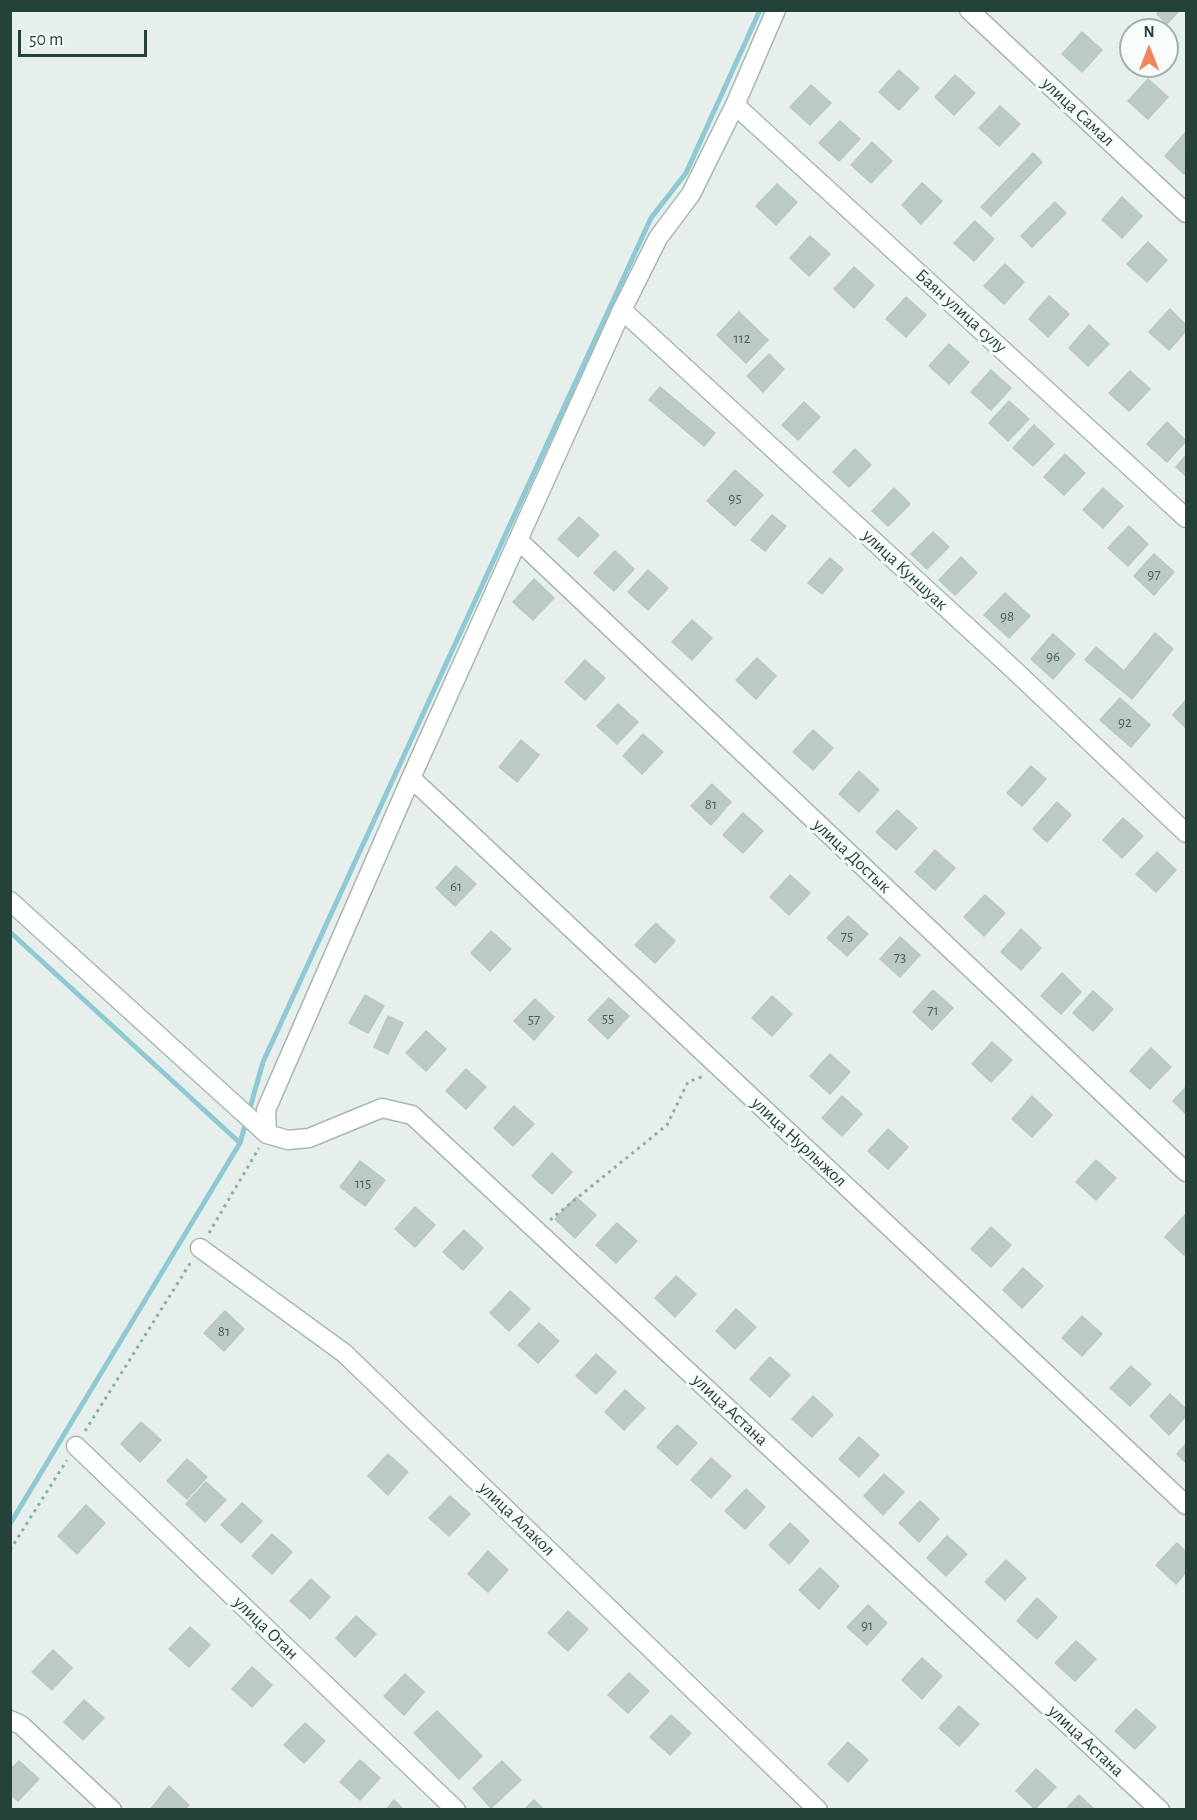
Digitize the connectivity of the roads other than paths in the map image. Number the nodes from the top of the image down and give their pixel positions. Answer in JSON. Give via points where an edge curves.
{"nodes":[{"id":1,"x":776,"y":10,"type":"edge"},
{"id":2,"x":969,"y":10,"type":"edge"},
{"id":3,"x":735,"y":105,"type":"junction"},
{"id":4,"x":1186,"y":213,"type":"edge"},
{"id":5,"x":622,"y":310,"type":"junction"},
{"id":6,"x":1186,"y":518,"type":"edge"},
{"id":7,"x":518,"y":540,"type":"junction"},
{"id":8,"x":411,"y":778,"type":"junction"},
{"id":9,"x":1186,"y":832,"type":"edge"},
{"id":10,"x":10,"y":901,"type":"edge"},
{"id":11,"x":267,"y":1134,"type":"junction"},
{"id":12,"x":1186,"y":1173,"type":"edge"},
{"id":13,"x":200,"y":1248,"type":"road end"},
{"id":14,"x":76,"y":1446,"type":"road end"},
{"id":15,"x":1186,"y":1505,"type":"edge"},
{"id":16,"x":10,"y":1720,"type":"edge"},
{"id":17,"x":111,"y":1809,"type":"edge"},
{"id":18,"x":456,"y":1809,"type":"edge"},
{"id":19,"x":818,"y":1809,"type":"edge"},
{"id":20,"x":1160,"y":1809,"type":"edge"}],
"edges":[{"from":1,"to":3,"type":"street"},
{"from":2,"to":4,"type":"street","name":"улица Самал"},
{"from":3,"to":5,"type":"street","via":[[691,194],[658,238]]},
{"from":3,"to":6,"type":"street","name":"Баян улица сулу"},
{"from":5,"to":7,"type":"street"},
{"from":5,"to":9,"type":"street","name":"улица Куншуак"},
{"from":7,"to":8,"type":"street"},
{"from":7,"to":12,"type":"street","name":"улица Достык"},
{"from":8,"to":11,"type":"street","via":[[266,1110]]},
{"from":8,"to":15,"type":"street","name":"улица Нурлыжол"},
{"from":10,"to":11,"type":"street"},
{"from":11,"to":20,"type":"street","name":"улица Астана","via":[[288,1140],[309,1138],[382,1108],[412,1115]]},
{"from":13,"to":19,"type":"street","name":"улица Алакол","via":[[344,1353]]},
{"from":14,"to":18,"type":"street","name":"улица Отан"},
{"from":16,"to":17,"type":"street","via":[[21,1725]]}]}
